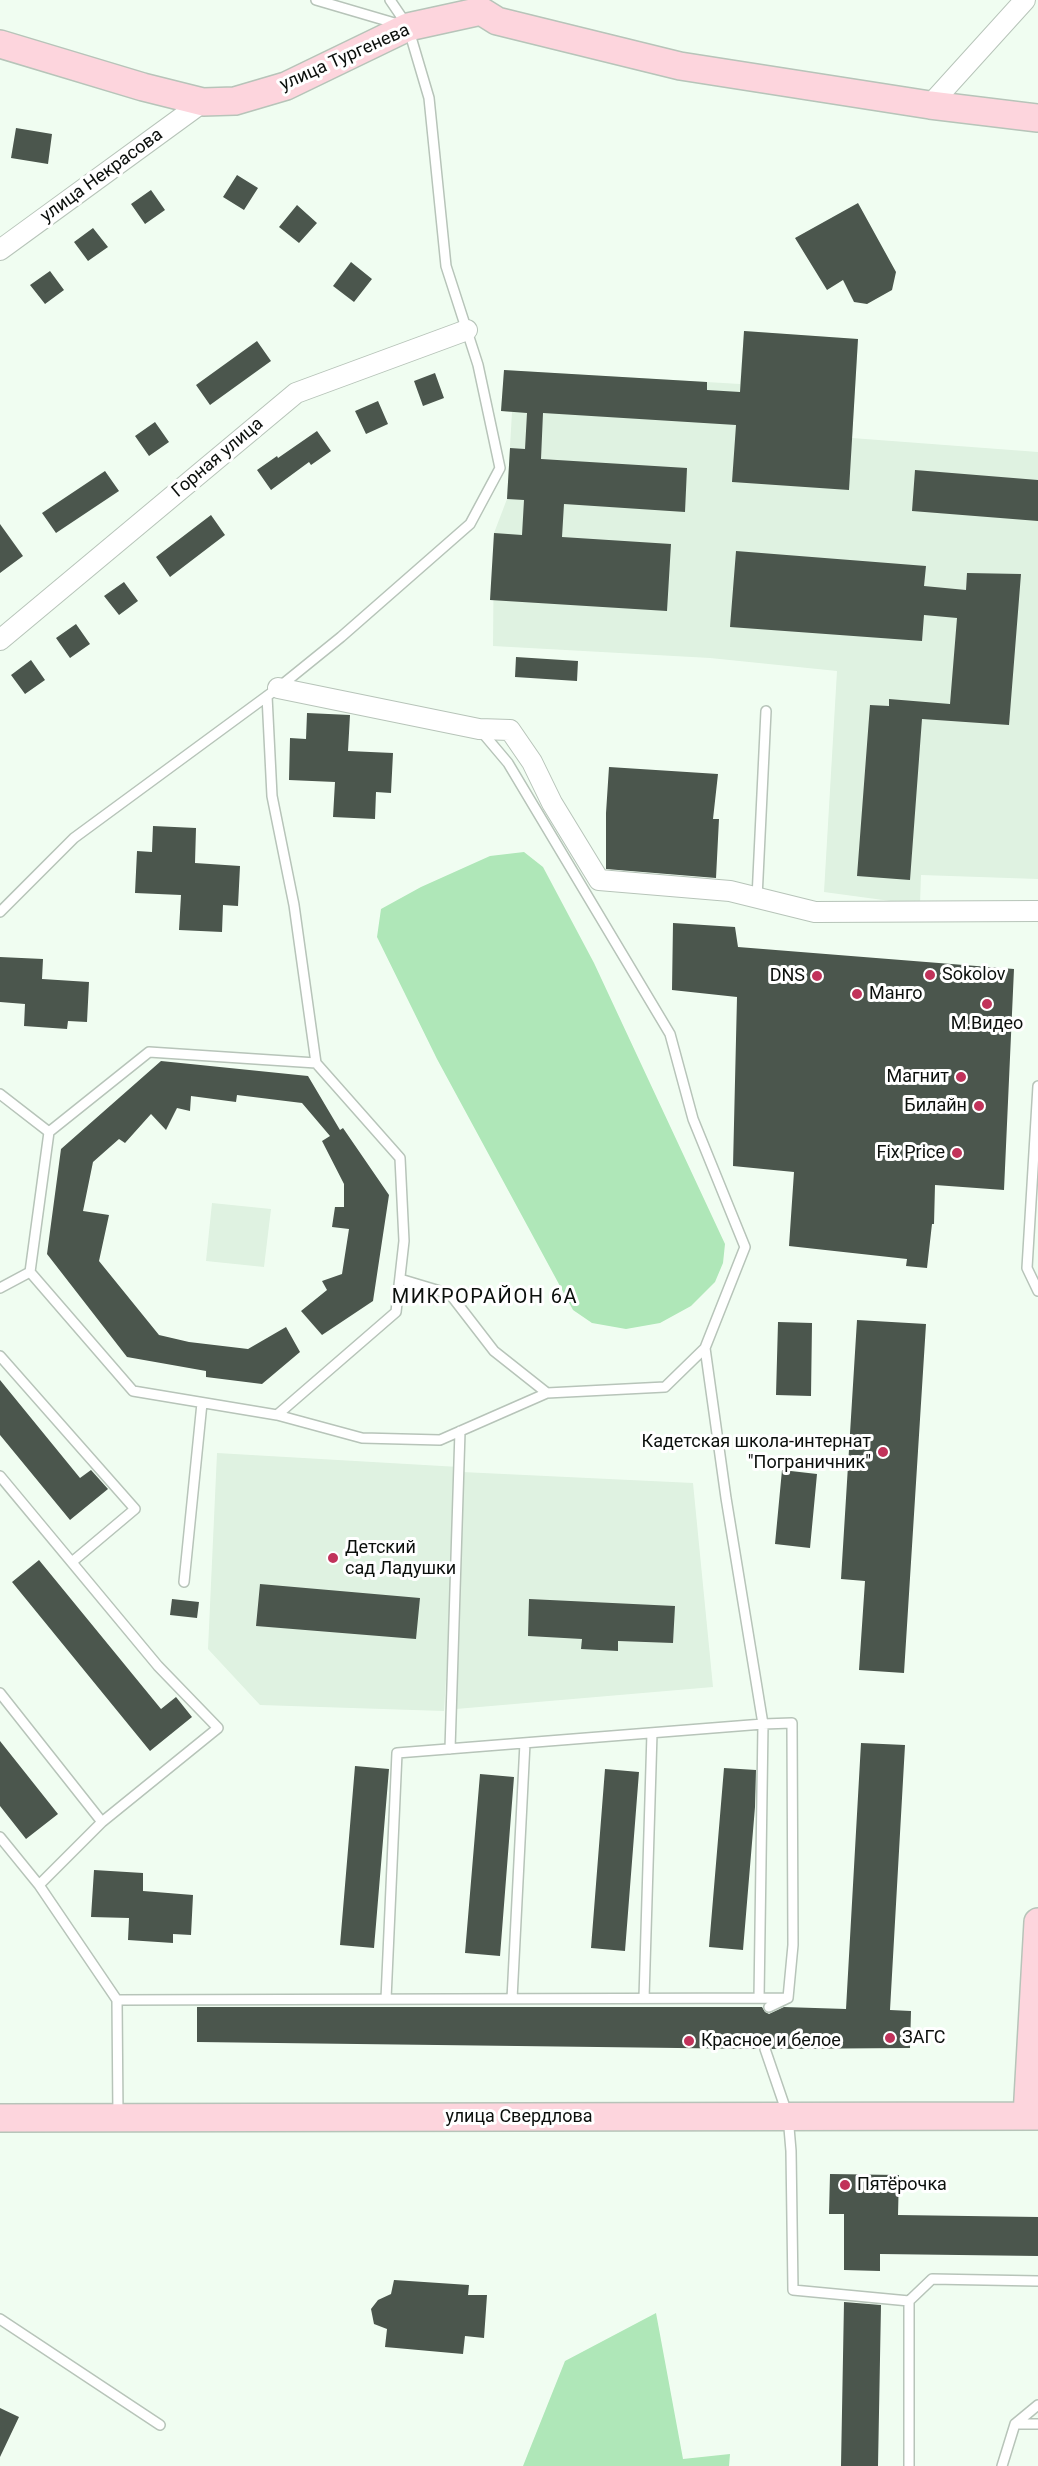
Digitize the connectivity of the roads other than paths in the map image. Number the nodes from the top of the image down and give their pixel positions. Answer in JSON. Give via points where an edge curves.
{"nodes":[{"id":1,"x":316,"y":0,"type":"edge"},
{"id":2,"x":390,"y":0,"type":"edge"},
{"id":3,"x":1025,"y":0,"type":"edge"},
{"id":4,"x":481,"y":5,"type":"edge"},
{"id":5,"x":408,"y":27,"type":"junction"},
{"id":6,"x":0,"y":44,"type":"edge"},
{"id":7,"x":203,"y":102,"type":"junction"},
{"id":8,"x":930,"y":105,"type":"junction"},
{"id":9,"x":1038,"y":118,"type":"edge"},
{"id":10,"x":0,"y":250,"type":"edge"},
{"id":11,"x":467,"y":330,"type":"junction"},
{"id":12,"x":0,"y":640,"type":"edge"},
{"id":13,"x":273,"y":692,"type":"junction"},
{"id":14,"x":766,"y":711,"type":"dead end"},
{"id":15,"x":479,"y":729,"type":"junction"},
{"id":16,"x":757,"y":898,"type":"junction"},
{"id":17,"x":1038,"y":911,"type":"edge"},
{"id":18,"x":0,"y":912,"type":"edge"},
{"id":19,"x":316,"y":1063,"type":"junction"},
{"id":20,"x":1038,"y":1086,"type":"edge"},
{"id":21,"x":0,"y":1094,"type":"edge"},
{"id":22,"x":49,"y":1132,"type":"junction"},
{"id":23,"x":30,"y":1272,"type":"junction"},
{"id":24,"x":400,"y":1279,"type":"junction"},
{"id":25,"x":0,"y":1288,"type":"edge"},
{"id":26,"x":1038,"y":1291,"type":"edge"},
{"id":27,"x":705,"y":1348,"type":"junction"},
{"id":28,"x":0,"y":1356,"type":"edge"},
{"id":29,"x":547,"y":1393,"type":"junction"},
{"id":30,"x":202,"y":1403,"type":"junction"},
{"id":31,"x":277,"y":1415,"type":"junction"},
{"id":32,"x":460,"y":1431,"type":"junction"},
{"id":33,"x":0,"y":1476,"type":"edge"},
{"id":34,"x":72,"y":1562,"type":"junction"},
{"id":35,"x":184,"y":1582,"type":"dead end"},
{"id":36,"x":0,"y":1693,"type":"edge"},
{"id":37,"x":763,"y":1724,"type":"junction"},
{"id":38,"x":652,"y":1733,"type":"junction"},
{"id":39,"x":525,"y":1743,"type":"junction"},
{"id":40,"x":450,"y":1749,"type":"junction"},
{"id":41,"x":102,"y":1822,"type":"junction"},
{"id":42,"x":0,"y":1837,"type":"edge"},
{"id":43,"x":39,"y":1885,"type":"junction"},
{"id":44,"x":1038,"y":1922,"type":"edge"},
{"id":45,"x":644,"y":1998,"type":"junction"},
{"id":46,"x":759,"y":1998,"type":"junction"},
{"id":47,"x":788,"y":1998,"type":"junction"},
{"id":48,"x":386,"y":1999,"type":"junction"},
{"id":49,"x":512,"y":1999,"type":"junction"},
{"id":50,"x":117,"y":2000,"type":"junction"},
{"id":51,"x":769,"y":2007,"type":"dead end"},
{"id":52,"x":765,"y":2049,"type":"dead end"},
{"id":53,"x":788,"y":2116,"type":"junction"},
{"id":54,"x":1032,"y":2116,"type":"edge"},
{"id":55,"x":0,"y":2118,"type":"edge"},
{"id":56,"x":118,"y":2118,"type":"junction"},
{"id":57,"x":1038,"y":2281,"type":"edge"},
{"id":58,"x":909,"y":2301,"type":"junction"},
{"id":59,"x":0,"y":2319,"type":"edge"},
{"id":60,"x":1038,"y":2405,"type":"edge"},
{"id":61,"x":1016,"y":2424,"type":"junction"},
{"id":62,"x":1038,"y":2424,"type":"edge"},
{"id":63,"x":160,"y":2425,"type":"dead end"},
{"id":64,"x":909,"y":2466,"type":"edge"},
{"id":65,"x":1002,"y":2466,"type":"edge"}],
"edges":[{"from":1,"to":5,"type":"lane"},
{"from":2,"to":5,"type":"lane"},
{"from":3,"to":8,"type":"street"},
{"from":4,"to":5,"type":"street","name":"улица Тургенева"},
{"from":4,"to":8,"type":"street","via":[[497,21],[680,66]]},
{"from":5,"to":7,"type":"street","name":"улица Тургенева","via":[[286,86],[235,101]]},
{"from":5,"to":11,"type":"lane","via":[[429,98],[446,266]]},
{"from":6,"to":7,"type":"street","name":"улица Тургенева"},
{"from":7,"to":10,"type":"street","name":"улица Некрасова"},
{"from":8,"to":9,"type":"street"},
{"from":11,"to":12,"type":"street","name":"Горная улица","via":[[296,393]]},
{"from":11,"to":13,"type":"lane","via":[[500,468],[470,524]]},
{"from":13,"to":15,"type":"street"},
{"from":13,"to":18,"type":"lane","via":[[74,838]]},
{"from":13,"to":19,"type":"lane","via":[[272,796],[294,905]]},
{"from":14,"to":16,"type":"lane"},
{"from":15,"to":16,"type":"street","via":[[510,730],[599,880],[730,891]]},
{"from":15,"to":27,"type":"lane","via":[[508,763],[670,1034],[693,1119],[745,1248]]},
{"from":16,"to":17,"type":"street","via":[[815,912]]},
{"from":19,"to":22,"type":"lane","via":[[149,1052]]},
{"from":19,"to":24,"type":"lane","via":[[400,1158],[404,1241]]},
{"from":20,"to":26,"type":"lane","via":[[1027,1268]]},
{"from":21,"to":22,"type":"lane"},
{"from":22,"to":23,"type":"lane"},
{"from":23,"to":25,"type":"lane"},
{"from":23,"to":30,"type":"lane","via":[[133,1391]]},
{"from":24,"to":29,"type":"lane","via":[[450,1294],[494,1352]]},
{"from":24,"to":31,"type":"lane","via":[[396,1312]]},
{"from":27,"to":29,"type":"lane","via":[[665,1387]]},
{"from":27,"to":37,"type":"lane"},
{"from":28,"to":34,"type":"lane","via":[[135,1509]]},
{"from":29,"to":32,"type":"lane"},
{"from":30,"to":31,"type":"lane"},
{"from":30,"to":35,"type":"lane"},
{"from":31,"to":32,"type":"lane","via":[[362,1438],[440,1440]]},
{"from":32,"to":40,"type":"lane"},
{"from":33,"to":34,"type":"lane"},
{"from":34,"to":41,"type":"lane","via":[[158,1665],[218,1728]]},
{"from":36,"to":41,"type":"lane"},
{"from":37,"to":38,"type":"lane"},
{"from":37,"to":46,"type":"lane"},
{"from":37,"to":47,"type":"lane","via":[[792,1723],[793,1945]]},
{"from":38,"to":39,"type":"lane"},
{"from":38,"to":45,"type":"lane"},
{"from":39,"to":40,"type":"lane"},
{"from":39,"to":49,"type":"lane"},
{"from":40,"to":48,"type":"lane","via":[[397,1753]]},
{"from":41,"to":43,"type":"lane"},
{"from":42,"to":43,"type":"lane"},
{"from":43,"to":50,"type":"lane"},
{"from":44,"to":54,"type":"street"},
{"from":45,"to":46,"type":"lane"},
{"from":45,"to":49,"type":"lane"},
{"from":46,"to":47,"type":"lane"},
{"from":47,"to":51,"type":"lane"},
{"from":48,"to":49,"type":"lane"},
{"from":48,"to":50,"type":"lane"},
{"from":50,"to":56,"type":"lane"},
{"from":52,"to":53,"type":"lane"},
{"from":53,"to":54,"type":"street","name":"улица Свердлова"},
{"from":53,"to":56,"type":"street","name":"улица Свердлова"},
{"from":53,"to":58,"type":"lane","via":[[793,2290]]},
{"from":55,"to":56,"type":"street","name":"улица Свердлова"},
{"from":57,"to":58,"type":"lane","via":[[932,2279]]},
{"from":58,"to":64,"type":"lane"},
{"from":59,"to":63,"type":"lane"},
{"from":60,"to":61,"type":"lane"},
{"from":61,"to":62,"type":"lane"},
{"from":61,"to":65,"type":"lane"}]}
